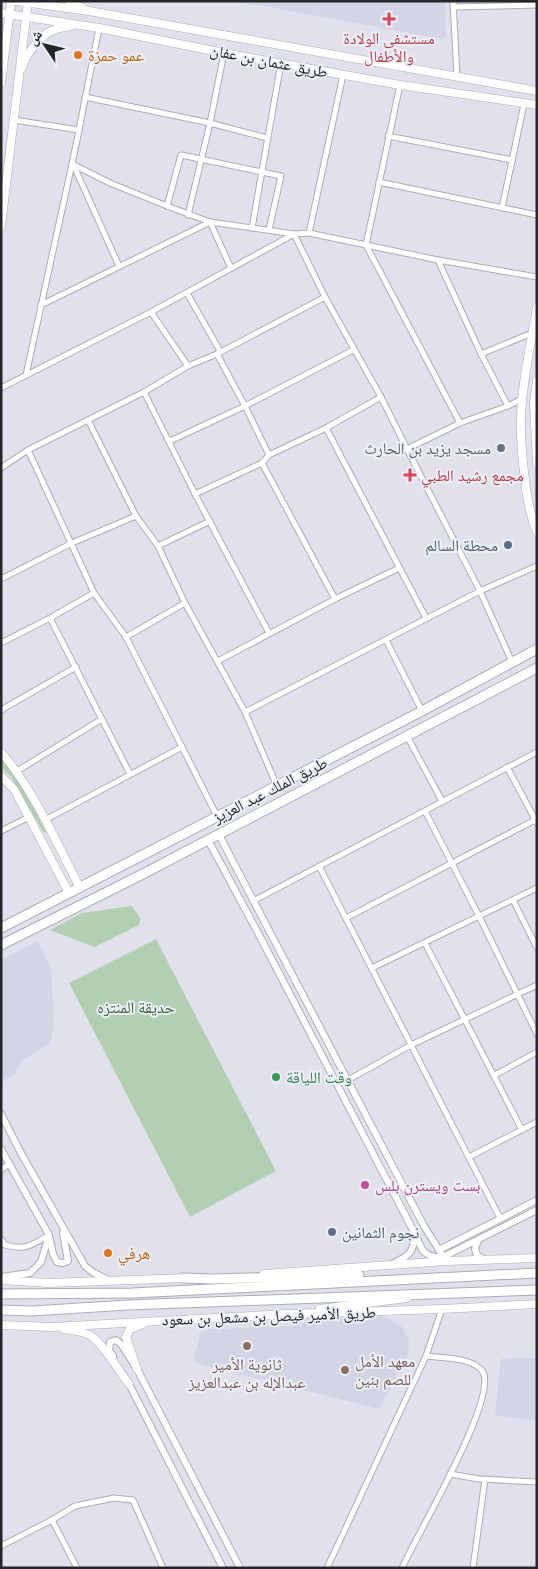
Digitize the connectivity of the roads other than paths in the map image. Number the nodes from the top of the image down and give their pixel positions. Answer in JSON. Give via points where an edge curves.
{"nodes":[{"id":1,"x":11,"y":1,"type":"edge"},
{"id":2,"x":16,"y":1,"type":"edge"},
{"id":3,"x":69,"y":1,"type":"edge"},
{"id":4,"x":28,"y":2,"type":"edge"},
{"id":5,"x":512,"y":3,"type":"edge"},
{"id":6,"x":453,"y":4,"type":"edge"},
{"id":7,"x":537,"y":5,"type":"edge"},
{"id":8,"x":89,"y":11,"type":"junction"},
{"id":9,"x":5,"y":14,"type":"edge"},
{"id":10,"x":26,"y":17,"type":"junction"},
{"id":11,"x":78,"y":24,"type":"junction"},
{"id":12,"x":99,"y":28,"type":"junction"},
{"id":13,"x":224,"y":53,"type":"junction"},
{"id":14,"x":281,"y":63,"type":"junction"},
{"id":15,"x":2,"y":69,"type":"edge"},
{"id":16,"x":343,"y":75,"type":"junction"},
{"id":17,"x":457,"y":77,"type":"junction"},
{"id":18,"x":1,"y":83,"type":"edge"},
{"id":19,"x":400,"y":85,"type":"junction"},
{"id":20,"x":17,"y":87,"type":"junction"},
{"id":21,"x":537,"y":90,"type":"edge"},
{"id":22,"x":85,"y":97,"type":"junction"},
{"id":23,"x":525,"y":104,"type":"junction"},
{"id":24,"x":537,"y":107,"type":"edge"},
{"id":25,"x":14,"y":120,"type":"junction"},
{"id":26,"x":210,"y":123,"type":"junction"},
{"id":27,"x":79,"y":130,"type":"junction"},
{"id":28,"x":388,"y":136,"type":"junction"},
{"id":29,"x":267,"y":138,"type":"junction"},
{"id":30,"x":202,"y":159,"type":"junction"},
{"id":31,"x":512,"y":160,"type":"junction"},
{"id":32,"x":72,"y":164,"type":"junction"},
{"id":33,"x":262,"y":171,"type":"junction"},
{"id":34,"x":379,"y":182,"type":"junction"},
{"id":35,"x":166,"y":206,"type":"junction"},
{"id":36,"x":502,"y":208,"type":"junction"},
{"id":37,"x":188,"y":215,"type":"junction"},
{"id":38,"x":537,"y":215,"type":"edge"},
{"id":39,"x":210,"y":222,"type":"junction"},
{"id":40,"x":1,"y":226,"type":"edge"},
{"id":41,"x":252,"y":228,"type":"junction"},
{"id":42,"x":269,"y":230,"type":"junction"},
{"id":43,"x":309,"y":233,"type":"junction"},
{"id":44,"x":294,"y":234,"type":"junction"},
{"id":45,"x":366,"y":244,"type":"junction"},
{"id":46,"x":438,"y":260,"type":"junction"},
{"id":47,"x":119,"y":266,"type":"junction"},
{"id":48,"x":231,"y":268,"type":"junction"},
{"id":49,"x":537,"y":277,"type":"edge"},
{"id":50,"x":187,"y":293,"type":"junction"},
{"id":51,"x":325,"y":297,"type":"junction"},
{"id":52,"x":41,"y":305,"type":"junction"},
{"id":53,"x":537,"y":307,"type":"edge"},
{"id":54,"x":151,"y":312,"type":"junction"},
{"id":55,"x":532,"y":333,"type":"junction"},
{"id":56,"x":353,"y":350,"type":"junction"},
{"id":57,"x":218,"y":353,"type":"junction"},
{"id":58,"x":481,"y":354,"type":"junction"},
{"id":59,"x":188,"y":366,"type":"junction"},
{"id":60,"x":26,"y":375,"type":"junction"},
{"id":61,"x":537,"y":382,"type":"edge"},
{"id":62,"x":1,"y":388,"type":"edge"},
{"id":63,"x":144,"y":392,"type":"junction"},
{"id":64,"x":381,"y":397,"type":"junction"},
{"id":65,"x":522,"y":399,"type":"junction"},
{"id":66,"x":245,"y":406,"type":"junction"},
{"id":67,"x":508,"y":406,"type":"junction"},
{"id":68,"x":88,"y":420,"type":"junction"},
{"id":69,"x":460,"y":423,"type":"junction"},
{"id":70,"x":326,"y":428,"type":"junction"},
{"id":71,"x":170,"y":441,"type":"junction"},
{"id":72,"x":408,"y":449,"type":"junction"},
{"id":73,"x":28,"y":450,"type":"junction"},
{"id":74,"x":269,"y":455,"type":"junction"},
{"id":75,"x":262,"y":463,"type":"junction"},
{"id":76,"x":537,"y":463,"type":"edge"},
{"id":77,"x":1,"y":468,"type":"edge"},
{"id":78,"x":195,"y":494,"type":"junction"},
{"id":79,"x":136,"y":516,"type":"junction"},
{"id":80,"x":210,"y":522,"type":"junction"},
{"id":81,"x":537,"y":532,"type":"edge"},
{"id":82,"x":72,"y":543,"type":"junction"},
{"id":83,"x":158,"y":546,"type":"junction"},
{"id":84,"x":537,"y":566,"type":"edge"},
{"id":85,"x":399,"y":568,"type":"junction"},
{"id":86,"x":1,"y":579,"type":"edge"},
{"id":87,"x":480,"y":591,"type":"junction"},
{"id":88,"x":94,"y":593,"type":"junction"},
{"id":89,"x":336,"y":599,"type":"junction"},
{"id":90,"x":185,"y":603,"type":"junction"},
{"id":91,"x":50,"y":618,"type":"junction"},
{"id":92,"x":426,"y":618,"type":"junction"},
{"id":93,"x":269,"y":633,"type":"junction"},
{"id":94,"x":126,"y":637,"type":"junction"},
{"id":95,"x":386,"y":640,"type":"junction"},
{"id":96,"x":1,"y":643,"type":"edge"},
{"id":97,"x":537,"y":649,"type":"edge"},
{"id":98,"x":218,"y":661,"type":"junction"},
{"id":99,"x":512,"y":662,"type":"junction"},
{"id":100,"x":76,"y":667,"type":"junction"},
{"id":101,"x":537,"y":668,"type":"edge"},
{"id":102,"x":1,"y":710,"type":"edge"},
{"id":103,"x":422,"y":711,"type":"junction"},
{"id":104,"x":245,"y":712,"type":"junction"},
{"id":105,"x":102,"y":718,"type":"junction"},
{"id":106,"x":407,"y":736,"type":"junction"},
{"id":107,"x":182,"y":747,"type":"junction"},
{"id":108,"x":1,"y":752,"type":"edge"},
{"id":109,"x":537,"y":752,"type":"edge"},
{"id":110,"x":507,"y":767,"type":"junction"},
{"id":111,"x":17,"y":771,"type":"junction"},
{"id":112,"x":130,"y":774,"type":"junction"},
{"id":113,"x":1,"y":776,"type":"edge"},
{"id":114,"x":277,"y":786,"type":"junction"},
{"id":115,"x":442,"y":802,"type":"junction"},
{"id":116,"x":425,"y":811,"type":"junction"},
{"id":117,"x":218,"y":816,"type":"junction"},
{"id":118,"x":29,"y":817,"type":"junction"},
{"id":119,"x":45,"y":820,"type":"junction"},
{"id":120,"x":536,"y":821,"type":"edge"},
{"id":121,"x":1,"y":831,"type":"edge"},
{"id":122,"x":219,"y":835,"type":"junction"},
{"id":123,"x":208,"y":840,"type":"junction"},
{"id":124,"x":452,"y":863,"type":"junction"},
{"id":125,"x":319,"y":866,"type":"junction"},
{"id":126,"x":80,"y":888,"type":"junction"},
{"id":127,"x":537,"y":888,"type":"edge"},
{"id":128,"x":69,"y":893,"type":"junction"},
{"id":129,"x":513,"y":900,"type":"junction"},
{"id":130,"x":253,"y":901,"type":"junction"},
{"id":131,"x":479,"y":916,"type":"junction"},
{"id":132,"x":346,"y":918,"type":"junction"},
{"id":133,"x":1,"y":928,"type":"edge"},
{"id":134,"x":425,"y":943,"type":"junction"},
{"id":135,"x":1,"y":945,"type":"edge"},
{"id":136,"x":537,"y":948,"type":"edge"},
{"id":137,"x":372,"y":968,"type":"junction"},
{"id":138,"x":537,"y":985,"type":"edge"},
{"id":139,"x":518,"y":994,"type":"junction"},
{"id":140,"x":466,"y":1019,"type":"junction"},
{"id":141,"x":537,"y":1034,"type":"edge"},
{"id":142,"x":412,"y":1045,"type":"junction"},
{"id":143,"x":537,"y":1052,"type":"edge"},
{"id":144,"x":494,"y":1075,"type":"junction"},
{"id":145,"x":348,"y":1080,"type":"junction"},
{"id":146,"x":1,"y":1114,"type":"edge"},
{"id":147,"x":537,"y":1122,"type":"edge"},
{"id":148,"x":522,"y":1130,"type":"junction"},
{"id":149,"x":1,"y":1149,"type":"edge"},
{"id":150,"x":469,"y":1157,"type":"junction"},
{"id":151,"x":9,"y":1164,"type":"junction"},
{"id":152,"x":1,"y":1170,"type":"edge"},
{"id":153,"x":537,"y":1200,"type":"edge"},
{"id":154,"x":537,"y":1210,"type":"edge"},
{"id":155,"x":500,"y":1218,"type":"junction"},
{"id":156,"x":61,"y":1225,"type":"junction"},
{"id":157,"x":415,"y":1234,"type":"junction"},
{"id":158,"x":49,"y":1235,"type":"junction"},
{"id":159,"x":1,"y":1239,"type":"edge"},
{"id":160,"x":478,"y":1240,"type":"junction"},
{"id":161,"x":439,"y":1250,"type":"junction"},
{"id":162,"x":537,"y":1258,"type":"edge"},
{"id":163,"x":444,"y":1259,"type":"junction"},
{"id":164,"x":486,"y":1260,"type":"junction"},
{"id":165,"x":391,"y":1265,"type":"junction"},
{"id":166,"x":537,"y":1273,"type":"edge"},
{"id":167,"x":439,"y":1277,"type":"junction"},
{"id":168,"x":183,"y":1278,"type":"junction"},
{"id":169,"x":1,"y":1279,"type":"edge"},
{"id":170,"x":110,"y":1280,"type":"junction"},
{"id":171,"x":537,"y":1290,"type":"edge"},
{"id":172,"x":442,"y":1293,"type":"junction"},
{"id":173,"x":1,"y":1294,"type":"edge"},
{"id":174,"x":537,"y":1304,"type":"edge"},
{"id":175,"x":442,"y":1309,"type":"junction"},
{"id":176,"x":1,"y":1310,"type":"edge"},
{"id":177,"x":288,"y":1314,"type":"junction"},
{"id":178,"x":152,"y":1321,"type":"junction"},
{"id":179,"x":1,"y":1325,"type":"edge"},
{"id":180,"x":52,"y":1326,"type":"junction"},
{"id":181,"x":426,"y":1356,"type":"junction"},
{"id":182,"x":136,"y":1369,"type":"junction"},
{"id":183,"x":129,"y":1384,"type":"junction"},
{"id":184,"x":450,"y":1474,"type":"junction"},
{"id":185,"x":485,"y":1479,"type":"junction"},
{"id":186,"x":537,"y":1482,"type":"edge"},
{"id":187,"x":52,"y":1520,"type":"junction"},
{"id":188,"x":1,"y":1546,"type":"edge"},
{"id":189,"x":77,"y":1568,"type":"edge"},
{"id":190,"x":163,"y":1568,"type":"edge"},
{"id":191,"x":223,"y":1568,"type":"edge"},
{"id":192,"x":240,"y":1568,"type":"edge"},
{"id":193,"x":327,"y":1568,"type":"edge"},
{"id":194,"x":402,"y":1568,"type":"edge"},
{"id":195,"x":473,"y":1568,"type":"edge"}],
"edges":[{"from":1,"to":9,"type":"main road"},
{"from":2,"to":4,"type":"main road","name":"طريق عثمان بن عفان"},
{"from":3,"to":8,"type":"main road"},
{"from":4,"to":8,"type":"main road","name":"طريق عثمان بن عفان"},
{"from":4,"to":10,"type":"main road"},
{"from":5,"to":6,"type":"street"},
{"from":5,"to":7,"type":"street"},
{"from":6,"to":17,"type":"street"},
{"from":8,"to":17,"type":"main road","name":"طريق عثمان بن عفان"},
{"from":9,"to":10,"type":"main road","name":"طريق عثمان بن عفان"},
{"from":9,"to":15,"type":"main road"},
{"from":10,"to":11,"type":"main road","name":"طريق عثمان بن عفان"},
{"from":10,"to":20,"type":"main road"},
{"from":11,"to":12,"type":"main road","name":"طريق عثمان بن عفان"},
{"from":11,"to":20,"type":"main road","via":[[51,30],[38,41],[23,65]]},
{"from":12,"to":13,"type":"main road","name":"طريق عثمان بن عفان"},
{"from":12,"to":22,"type":"street"},
{"from":13,"to":14,"type":"main road","name":"طريق عثمان بن عفان"},
{"from":13,"to":26,"type":"street"},
{"from":14,"to":16,"type":"main road","name":"طريق عثمان بن عفان"},
{"from":14,"to":29,"type":"street"},
{"from":15,"to":18,"type":"main road"},
{"from":16,"to":19,"type":"main road","name":"طريق عثمان بن عفان"},
{"from":16,"to":43,"type":"street"},
{"from":17,"to":21,"type":"main road","name":"طريق عثمان بن عفان"},
{"from":19,"to":23,"type":"main road","name":"طريق عثمان بن عفان"},
{"from":19,"to":28,"type":"street"},
{"from":20,"to":25,"type":"main road"},
{"from":22,"to":26,"type":"street"},
{"from":22,"to":27,"type":"street"},
{"from":23,"to":24,"type":"main road","name":"طريق عثمان بن عفان"},
{"from":23,"to":31,"type":"street"},
{"from":25,"to":27,"type":"street"},
{"from":25,"to":40,"type":"main road"},
{"from":26,"to":29,"type":"street"},
{"from":26,"to":30,"type":"street"},
{"from":27,"to":32,"type":"street"},
{"from":28,"to":31,"type":"street"},
{"from":28,"to":34,"type":"street"},
{"from":29,"to":33,"type":"street"},
{"from":30,"to":33,"type":"street"},
{"from":30,"to":35,"type":"street","via":[[181,155]]},
{"from":30,"to":37,"type":"street"},
{"from":31,"to":36,"type":"street"},
{"from":32,"to":35,"type":"street"},
{"from":32,"to":47,"type":"street"},
{"from":32,"to":52,"type":"street"},
{"from":33,"to":41,"type":"street"},
{"from":33,"to":42,"type":"street","via":[[281,176]]},
{"from":34,"to":36,"type":"street"},
{"from":34,"to":45,"type":"street"},
{"from":35,"to":37,"type":"street"},
{"from":36,"to":38,"type":"street"},
{"from":37,"to":39,"type":"street"},
{"from":39,"to":41,"type":"street"},
{"from":39,"to":47,"type":"street"},
{"from":39,"to":48,"type":"street"},
{"from":41,"to":42,"type":"street"},
{"from":42,"to":44,"type":"street"},
{"from":43,"to":44,"type":"street"},
{"from":43,"to":45,"type":"street"},
{"from":44,"to":48,"type":"street"},
{"from":44,"to":51,"type":"street"},
{"from":45,"to":46,"type":"street"},
{"from":45,"to":69,"type":"street"},
{"from":46,"to":49,"type":"street"},
{"from":46,"to":58,"type":"street"},
{"from":47,"to":52,"type":"street"},
{"from":48,"to":50,"type":"street"},
{"from":50,"to":54,"type":"street"},
{"from":50,"to":57,"type":"street"},
{"from":51,"to":56,"type":"street"},
{"from":51,"to":57,"type":"street"},
{"from":52,"to":60,"type":"street"},
{"from":53,"to":55,"type":"main road"},
{"from":54,"to":59,"type":"street"},
{"from":54,"to":60,"type":"street"},
{"from":55,"to":58,"type":"street"},
{"from":55,"to":65,"type":"main road"},
{"from":56,"to":64,"type":"street"},
{"from":56,"to":66,"type":"street"},
{"from":57,"to":59,"type":"street"},
{"from":57,"to":66,"type":"street"},
{"from":58,"to":67,"type":"street"},
{"from":59,"to":63,"type":"street"},
{"from":60,"to":62,"type":"street"},
{"from":61,"to":76,"type":"main road","via":[[534,404]]},
{"from":63,"to":68,"type":"street"},
{"from":63,"to":71,"type":"street"},
{"from":64,"to":70,"type":"street"},
{"from":64,"to":72,"type":"street"},
{"from":65,"to":67,"type":"street"},
{"from":65,"to":81,"type":"main road","via":[[525,486]]},
{"from":66,"to":71,"type":"street"},
{"from":66,"to":74,"type":"street"},
{"from":67,"to":69,"type":"street"},
{"from":68,"to":73,"type":"street"},
{"from":68,"to":79,"type":"street"},
{"from":69,"to":72,"type":"street"},
{"from":70,"to":74,"type":"street"},
{"from":70,"to":85,"type":"street"},
{"from":71,"to":78,"type":"street"},
{"from":72,"to":87,"type":"street"},
{"from":73,"to":77,"type":"street"},
{"from":73,"to":82,"type":"street"},
{"from":74,"to":75,"type":"street"},
{"from":75,"to":78,"type":"street"},
{"from":75,"to":89,"type":"street"},
{"from":78,"to":80,"type":"street"},
{"from":79,"to":82,"type":"street"},
{"from":79,"to":83,"type":"street"},
{"from":80,"to":83,"type":"street"},
{"from":80,"to":93,"type":"street"},
{"from":82,"to":86,"type":"street"},
{"from":82,"to":88,"type":"street"},
{"from":83,"to":90,"type":"street"},
{"from":84,"to":87,"type":"street"},
{"from":85,"to":89,"type":"street"},
{"from":85,"to":92,"type":"street"},
{"from":87,"to":92,"type":"street"},
{"from":87,"to":99,"type":"street"},
{"from":88,"to":91,"type":"street"},
{"from":88,"to":94,"type":"street"},
{"from":89,"to":93,"type":"street"},
{"from":90,"to":94,"type":"street"},
{"from":90,"to":98,"type":"street"},
{"from":91,"to":96,"type":"street"},
{"from":91,"to":100,"type":"street"},
{"from":92,"to":95,"type":"street"},
{"from":93,"to":98,"type":"street"},
{"from":94,"to":107,"type":"street"},
{"from":95,"to":103,"type":"street"},
{"from":95,"to":104,"type":"street"},
{"from":97,"to":99,"type":"main road","name":"طريق الملك عبد العزيز"},
{"from":98,"to":104,"type":"street"},
{"from":99,"to":103,"type":"main road","name":"طريق الملك عبد العزيز"},
{"from":100,"to":102,"type":"street"},
{"from":100,"to":105,"type":"street"},
{"from":101,"to":106,"type":"main road","name":"طريق الملك عبد العزيز"},
{"from":103,"to":114,"type":"main road","name":"طريق الملك عبد العزيز"},
{"from":104,"to":114,"type":"street"},
{"from":105,"to":111,"type":"street"},
{"from":105,"to":112,"type":"street"},
{"from":106,"to":115,"type":"street"},
{"from":106,"to":122,"type":"main road","name":"طريق الملك عبد العزيز"},
{"from":107,"to":112,"type":"street"},
{"from":107,"to":117,"type":"street"},
{"from":108,"to":111,"type":"main road"},
{"from":109,"to":110,"type":"street"},
{"from":110,"to":115,"type":"street"},
{"from":110,"to":120,"type":"street"},
{"from":111,"to":119,"type":"main road"},
{"from":112,"to":119,"type":"street"},
{"from":113,"to":118,"type":"main road","via":[[14,789]]},
{"from":114,"to":117,"type":"main road","name":"طريق الملك عبد العزيز"},
{"from":115,"to":116,"type":"street"},
{"from":116,"to":124,"type":"street"},
{"from":116,"to":125,"type":"street"},
{"from":117,"to":126,"type":"main road","name":"طريق الملك عبد العزيز"},
{"from":118,"to":121,"type":"street"},
{"from":118,"to":128,"type":"main road"},
{"from":119,"to":126,"type":"main road"},
{"from":120,"to":124,"type":"street"},
{"from":122,"to":123,"type":"main road","name":"طريق الملك عبد العزيز"},
{"from":122,"to":130,"type":"street"},
{"from":123,"to":135,"type":"main road","name":"طريق الملك عبد العزيز"},
{"from":123,"to":157,"type":"street"},
{"from":124,"to":131,"type":"street"},
{"from":124,"to":132,"type":"street"},
{"from":125,"to":130,"type":"street"},
{"from":125,"to":132,"type":"street"},
{"from":126,"to":128,"type":"main road","name":"طريق الملك عبد العزيز"},
{"from":127,"to":129,"type":"street"},
{"from":128,"to":133,"type":"main road","name":"طريق الملك عبد العزيز"},
{"from":129,"to":131,"type":"street"},
{"from":129,"to":136,"type":"street"},
{"from":130,"to":145,"type":"street"},
{"from":131,"to":134,"type":"street"},
{"from":131,"to":139,"type":"street"},
{"from":132,"to":137,"type":"street"},
{"from":134,"to":137,"type":"street"},
{"from":134,"to":140,"type":"street"},
{"from":137,"to":142,"type":"street"},
{"from":138,"to":139,"type":"street"},
{"from":139,"to":140,"type":"street"},
{"from":139,"to":141,"type":"street"},
{"from":140,"to":142,"type":"street"},
{"from":140,"to":144,"type":"street"},
{"from":142,"to":145,"type":"street"},
{"from":142,"to":150,"type":"street"},
{"from":143,"to":144,"type":"street"},
{"from":144,"to":148,"type":"street"},
{"from":145,"to":161,"type":"street"},
{"from":146,"to":156,"type":"street"},
{"from":147,"to":148,"type":"street"},
{"from":148,"to":150,"type":"street"},
{"from":149,"to":151,"type":"street"},
{"from":150,"to":155,"type":"street"},
{"from":151,"to":152,"type":"street"},
{"from":151,"to":158,"type":"street"},
{"from":153,"to":155,"type":"street"},
{"from":154,"to":160,"type":"street"},
{"from":155,"to":161,"type":"street"},
{"from":156,"to":158,"type":"street","via":[[68,1260],[63,1264],[57,1262],[52,1254]]},
{"from":156,"to":170,"type":"street","via":[[85,1266]]},
{"from":157,"to":163,"type":"street","via":[[428,1256]]},
{"from":157,"to":165,"type":"street","via":[[413,1249],[405,1258]]},
{"from":158,"to":159,"type":"street","via":[[30,1247],[13,1248]]},
{"from":158,"to":169,"type":"street","via":[[41,1262],[30,1272]]},
{"from":160,"to":163,"type":"street"},
{"from":160,"to":164,"type":"street","via":[[475,1249]]},
{"from":161,"to":163,"type":"street"},
{"from":162,"to":164,"type":"main road"},
{"from":163,"to":164,"type":"main road"},
{"from":163,"to":165,"type":"main road"},
{"from":165,"to":168,"type":"main road"},
{"from":166,"to":167,"type":"main road","name":"طريق الأمير فيصل بن مشعل بن سعود"},
{"from":167,"to":168,"type":"main road","via":[[392,1274]]},
{"from":167,"to":173,"type":"main road","name":"طريق الأمير فيصل بن مشعل بن سعود","via":[[132,1293]]},
{"from":168,"to":170,"type":"main road"},
{"from":169,"to":170,"type":"main road","via":[[48,1282]]},
{"from":171,"to":172,"type":"main road","name":"طريق الأمير فيصل بن مشعل بن سعود"},
{"from":172,"to":176,"type":"main road","name":"طريق الأمير فيصل بن مشعل بن سعود"},
{"from":172,"to":177,"type":"main road"},
{"from":174,"to":175,"type":"main road","name":"طريق الأمير فيصل بن مشعل بن سعود"},
{"from":175,"to":177,"type":"main road","name":"طريق الأمير فيصل بن مشعل بن سعود"},
{"from":175,"to":181,"type":"street"},
{"from":177,"to":178,"type":"main road","name":"طريق الأمير فيصل بن مشعل بن سعود"},
{"from":178,"to":180,"type":"main road","name":"طريق الأمير فيصل بن مشعل بن سعود"},
{"from":178,"to":182,"type":"main road","via":[[130,1329],[126,1334]]},
{"from":179,"to":180,"type":"main road","name":"طريق الأمير فيصل بن مشعل بن سعود"},
{"from":180,"to":183,"type":"main road","via":[[91,1336]]},
{"from":181,"to":184,"type":"street","via":[[462,1360],[476,1365],[484,1374],[484,1392],[475,1419]]},
{"from":181,"to":193,"type":"street"},
{"from":182,"to":183,"type":"street","via":[[121,1344],[116,1340],[110,1342],[109,1350]]},
{"from":182,"to":192,"type":"street"},
{"from":183,"to":191,"type":"street"},
{"from":184,"to":185,"type":"street"},
{"from":184,"to":194,"type":"street"},
{"from":185,"to":186,"type":"street"},
{"from":185,"to":195,"type":"street"},
{"from":187,"to":188,"type":"street"},
{"from":187,"to":189,"type":"street"},
{"from":187,"to":190,"type":"street","via":[[75,1506],[114,1498],[132,1500]]}]}
